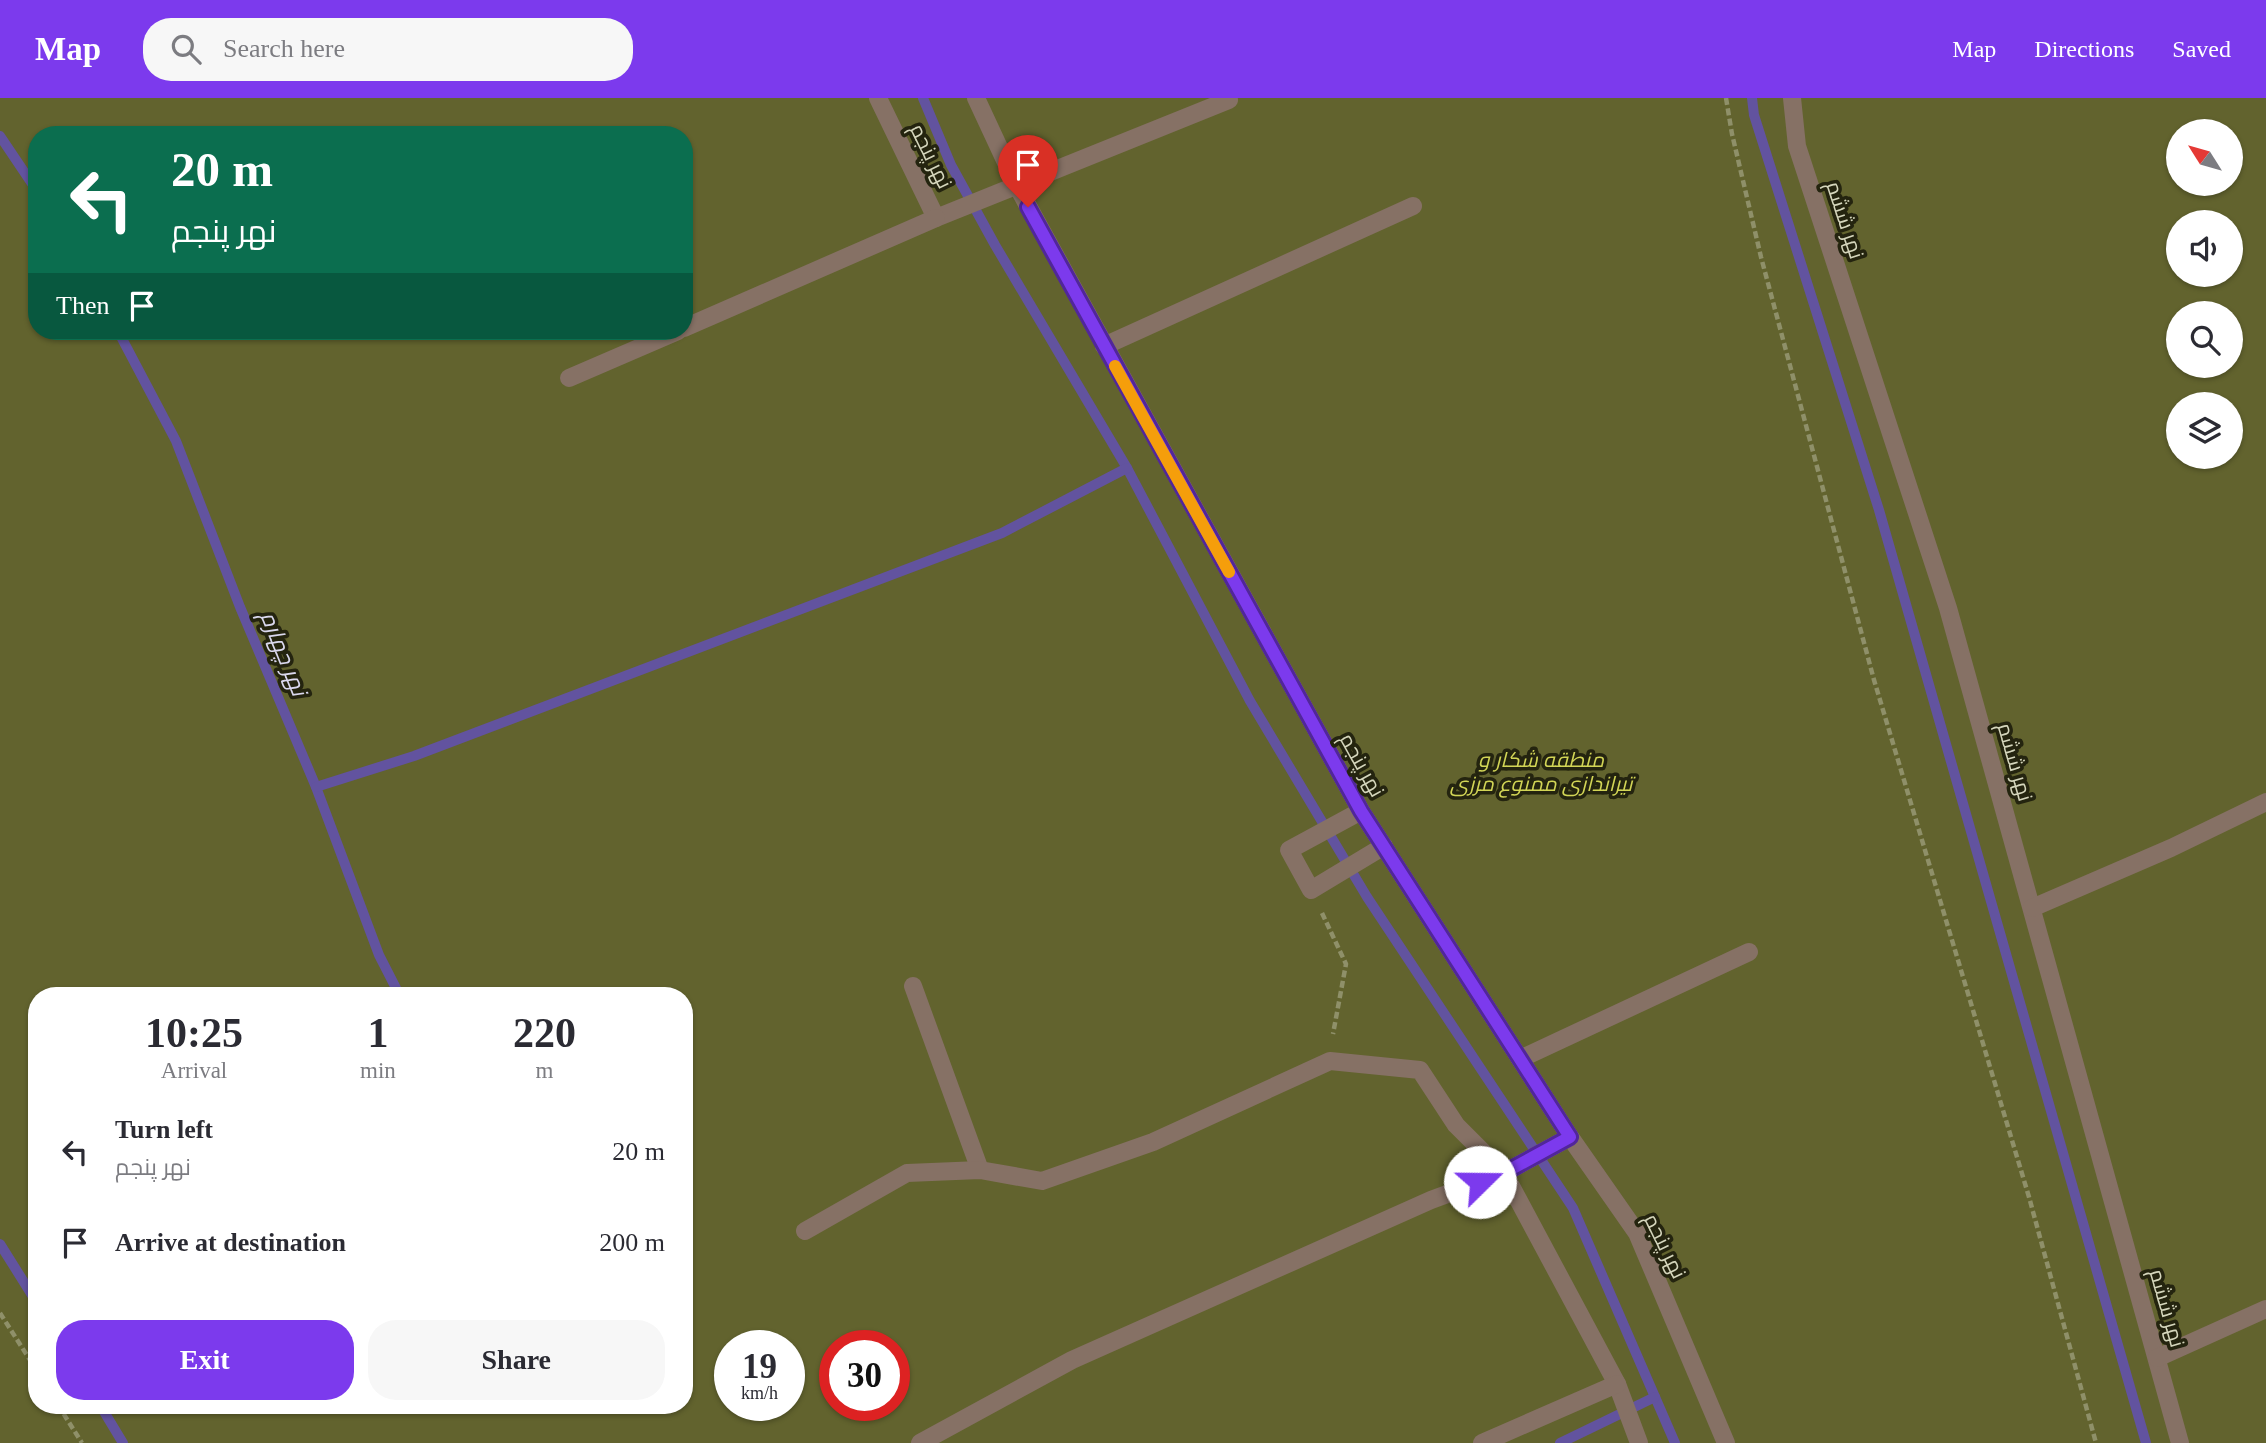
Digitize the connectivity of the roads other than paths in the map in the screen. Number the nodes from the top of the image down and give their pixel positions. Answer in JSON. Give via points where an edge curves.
{"nodes":[{"id":1,"x":878,"y":98,"type":"edge"},
{"id":2,"x":976,"y":98,"type":"edge"},
{"id":3,"x":1792,"y":98,"type":"edge"},
{"id":4,"x":1229,"y":100,"type":"dead end"},
{"id":5,"x":1016,"y":184,"type":"junction"},
{"id":6,"x":1413,"y":206,"type":"dead end"},
{"id":7,"x":944,"y":215,"type":"junction"},
{"id":8,"x":693,"y":324,"type":"edge"},
{"id":9,"x":657,"y":340,"type":"edge"},
{"id":10,"x":1104,"y":346,"type":"junction"},
{"id":11,"x":569,"y":378,"type":"dead end"},
{"id":12,"x":2266,"y":802,"type":"edge"},
{"id":13,"x":1354,"y":815,"type":"junction"},
{"id":14,"x":1384,"y":846,"type":"junction"},
{"id":15,"x":2032,"y":908,"type":"junction"},
{"id":16,"x":1749,"y":952,"type":"dead end"},
{"id":17,"x":913,"y":986,"type":"dead end"},
{"id":18,"x":1520,"y":1059,"type":"junction"},
{"id":19,"x":1562,"y":1141,"type":"junction"},
{"id":20,"x":980,"y":1170,"type":"junction"},
{"id":21,"x":1504,"y":1173,"type":"junction"},
{"id":22,"x":805,"y":1231,"type":"dead end"},
{"id":23,"x":2266,"y":1309,"type":"edge"},
{"id":24,"x":2157,"y":1358,"type":"junction"},
{"id":25,"x":1617,"y":1384,"type":"junction"},
{"id":26,"x":920,"y":1443,"type":"edge"},
{"id":27,"x":1482,"y":1443,"type":"edge"},
{"id":28,"x":1639,"y":1443,"type":"edge"},
{"id":29,"x":1726,"y":1443,"type":"edge"},
{"id":30,"x":2180,"y":1443,"type":"edge"}],
"edges":[{"from":1,"to":7,"type":"street","name":"نهر پنجم"},
{"from":2,"to":5,"type":"street","name":"نهر پنجم"},
{"from":3,"to":15,"type":"street","name":"نهر ششم","via":[[1797,146],[1948,608]]},
{"from":4,"to":5,"type":"street"},
{"from":5,"to":7,"type":"street"},
{"from":5,"to":10,"type":"street","name":"نهر پنجم"},
{"from":6,"to":10,"type":"street"},
{"from":7,"to":8,"type":"street"},
{"from":9,"to":11,"type":"street"},
{"from":10,"to":13,"type":"street","name":"نهر پنجم"},
{"from":12,"to":15,"type":"street"},
{"from":13,"to":14,"type":"street","name":"نهر پنجم"},
{"from":13,"to":14,"type":"street","via":[[1289,850],[1311,890]]},
{"from":14,"to":18,"type":"street","name":"نهر پنجم"},
{"from":15,"to":24,"type":"street","name":"نهر ششم"},
{"from":16,"to":18,"type":"street"},
{"from":17,"to":20,"type":"street"},
{"from":18,"to":19,"type":"street","name":"نهر پنجم"},
{"from":19,"to":21,"type":"street"},
{"from":19,"to":29,"type":"street","name":"نهر پنجم","via":[[1637,1233]]},
{"from":20,"to":21,"type":"street","via":[[1042,1181],[1153,1142],[1330,1061],[1420,1070],[1456,1125]]},
{"from":20,"to":22,"type":"street","via":[[907,1173]]},
{"from":21,"to":25,"type":"street"},
{"from":21,"to":26,"type":"street","via":[[1431,1199],[1072,1360]]},
{"from":23,"to":24,"type":"street"},
{"from":24,"to":30,"type":"street","name":"نهر ششم"},
{"from":25,"to":27,"type":"street"},
{"from":25,"to":28,"type":"street"}]}
